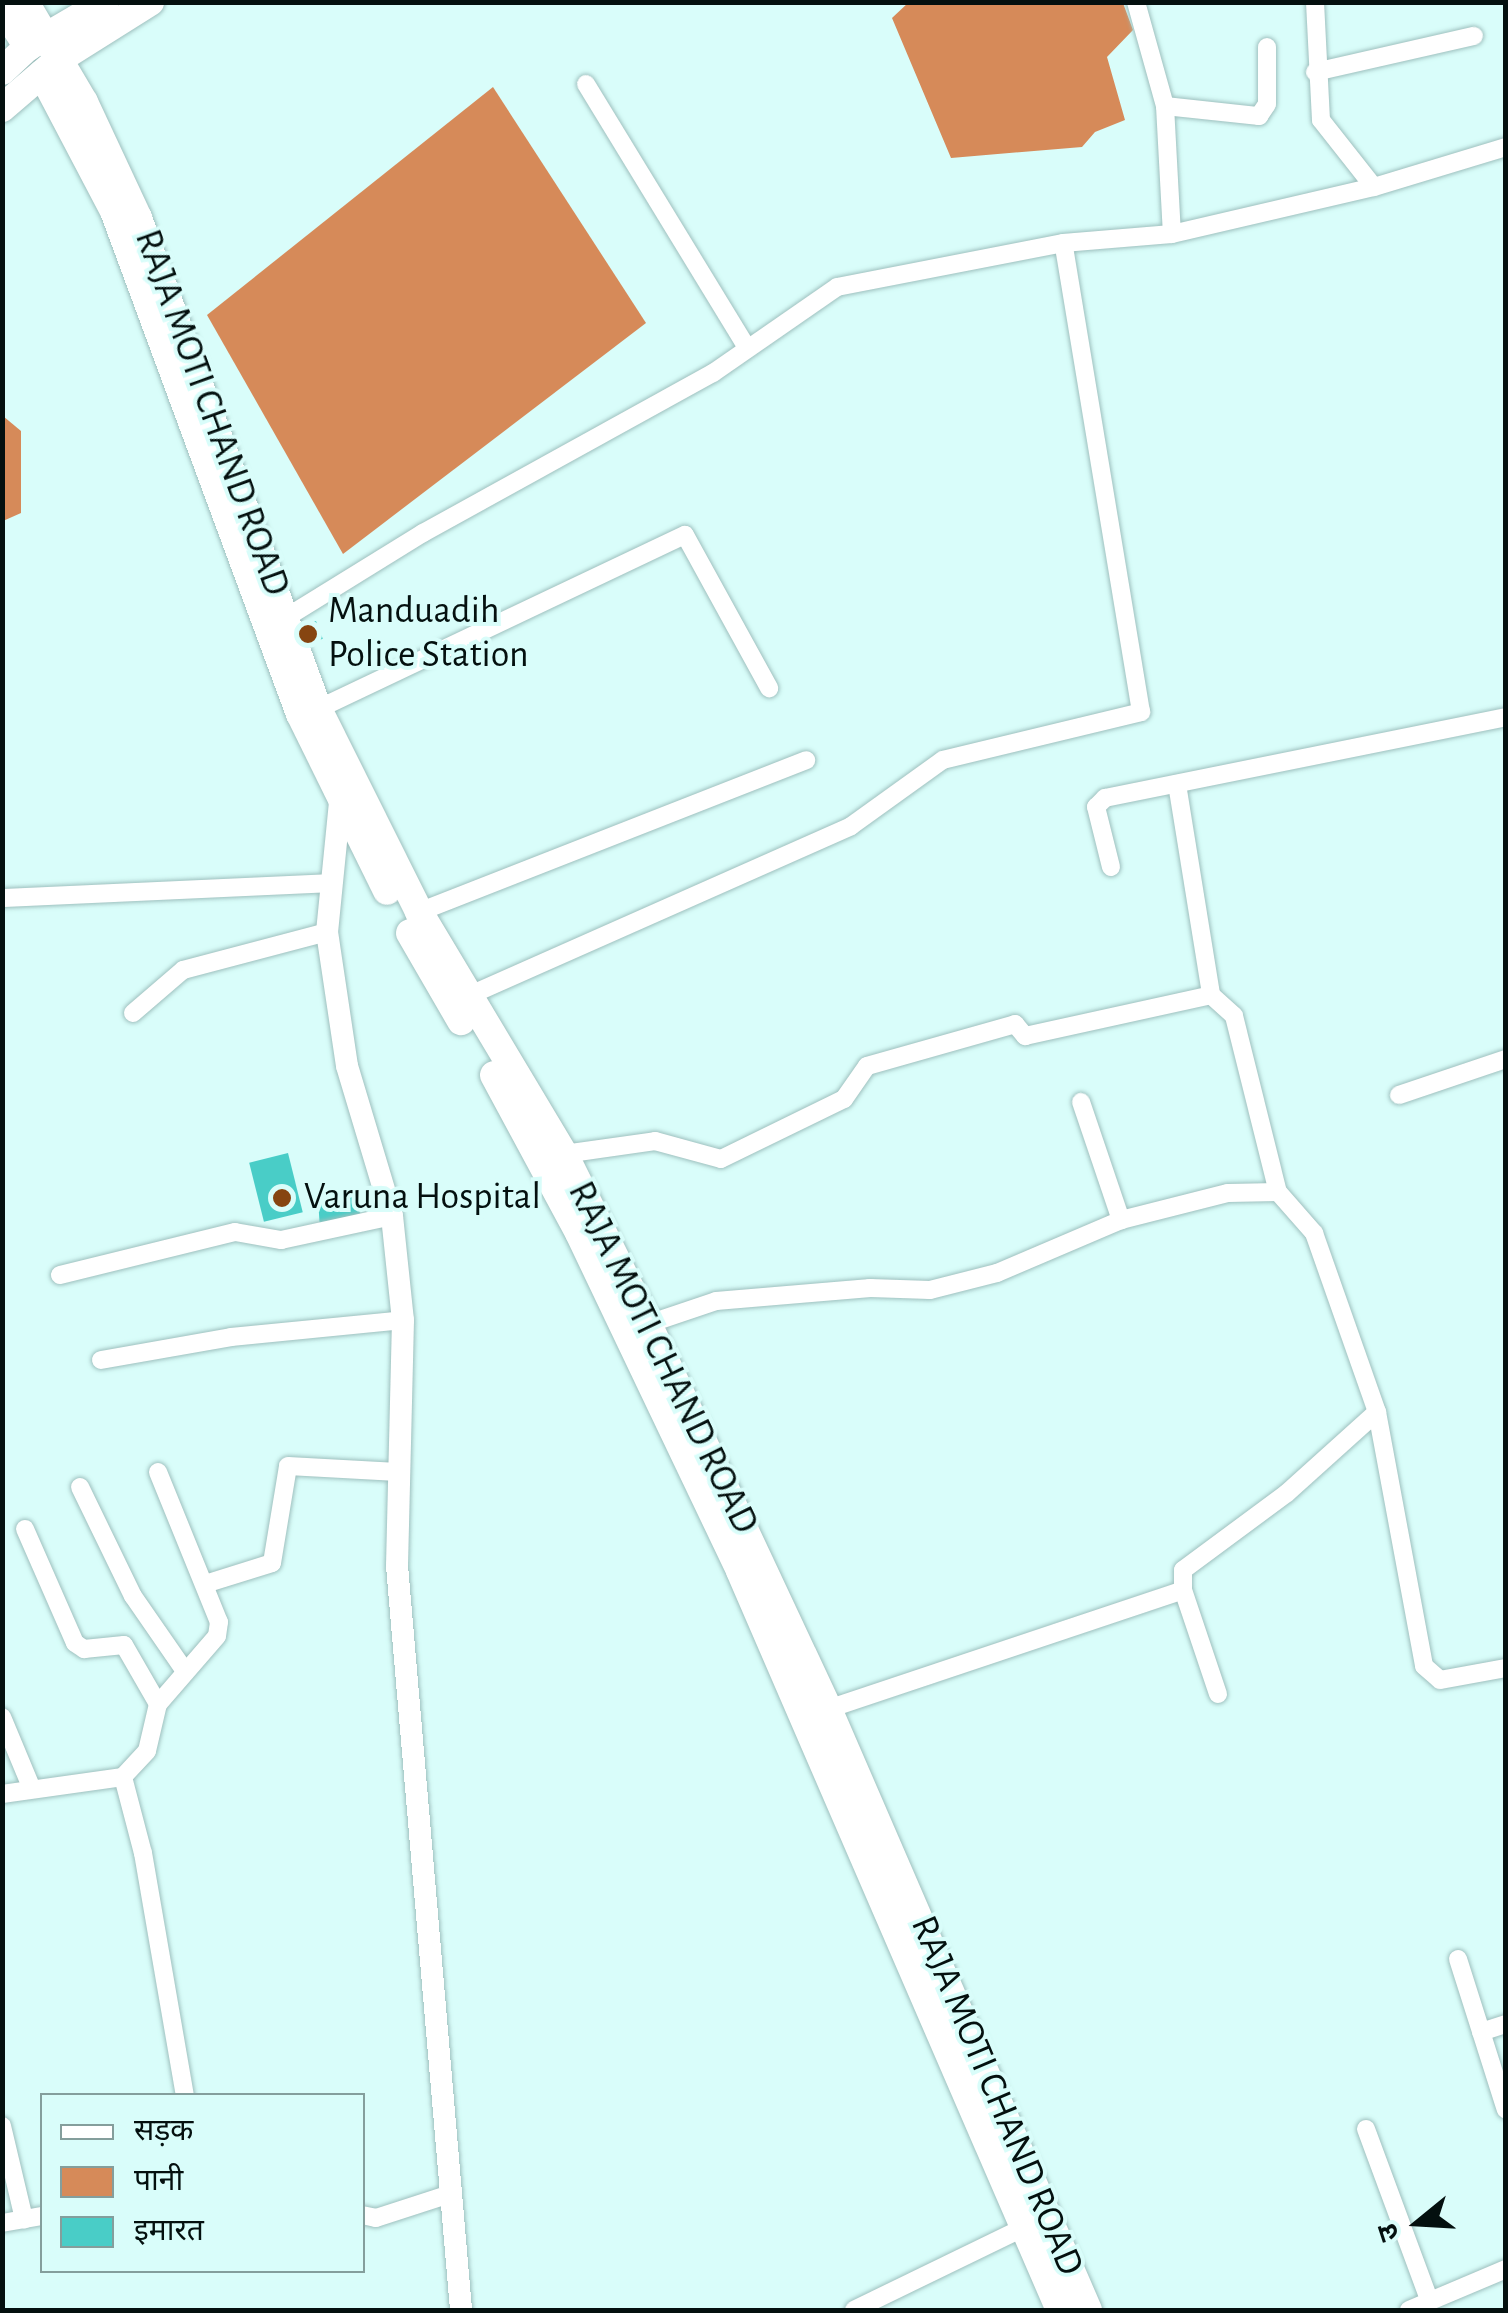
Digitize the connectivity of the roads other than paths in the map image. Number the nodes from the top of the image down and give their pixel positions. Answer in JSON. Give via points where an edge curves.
{"nodes":[{"id":1,"x":25,"y":2,"type":"edge"},
{"id":2,"x":105,"y":2,"type":"edge"},
{"id":3,"x":150,"y":2,"type":"edge"},
{"id":4,"x":1136,"y":2,"type":"edge"},
{"id":5,"x":1315,"y":2,"type":"edge"},
{"id":6,"x":2,"y":7,"type":"edge"},
{"id":7,"x":1474,"y":36,"type":"dead end"},
{"id":8,"x":1267,"y":47,"type":"dead end"},
{"id":9,"x":44,"y":54,"type":"junction"},
{"id":10,"x":2,"y":71,"type":"edge"},
{"id":11,"x":1315,"y":72,"type":"junction"},
{"id":12,"x":586,"y":84,"type":"dead end"},
{"id":13,"x":1164,"y":106,"type":"junction"},
{"id":14,"x":2,"y":108,"type":"edge"},
{"id":15,"x":1506,"y":146,"type":"edge"},
{"id":16,"x":1374,"y":187,"type":"junction"},
{"id":17,"x":1172,"y":234,"type":"junction"},
{"id":18,"x":1062,"y":244,"type":"junction"},
{"id":19,"x":747,"y":348,"type":"junction"},
{"id":20,"x":287,"y":618,"type":"junction"},
{"id":21,"x":769,"y":688,"type":"dead end"},
{"id":22,"x":318,"y":709,"type":"junction"},
{"id":23,"x":1506,"y":717,"type":"edge"},
{"id":24,"x":806,"y":760,"type":"dead end"},
{"id":25,"x":350,"y":772,"type":"junction"},
{"id":26,"x":1177,"y":784,"type":"junction"},
{"id":27,"x":337,"y":799,"type":"junction"},
{"id":28,"x":1111,"y":867,"type":"dead end"},
{"id":29,"x":330,"y":882,"type":"junction"},
{"id":30,"x":2,"y":898,"type":"edge"},
{"id":31,"x":419,"y":912,"type":"junction"},
{"id":32,"x":328,"y":932,"type":"junction"},
{"id":33,"x":1211,"y":994,"type":"junction"},
{"id":34,"x":468,"y":996,"type":"junction"},
{"id":35,"x":133,"y":1013,"type":"dead end"},
{"id":36,"x":1506,"y":1060,"type":"edge"},
{"id":37,"x":1399,"y":1095,"type":"dead end"},
{"id":38,"x":1081,"y":1102,"type":"dead end"},
{"id":39,"x":564,"y":1154,"type":"junction"},
{"id":40,"x":1278,"y":1192,"type":"junction"},
{"id":41,"x":392,"y":1216,"type":"junction"},
{"id":42,"x":1121,"y":1220,"type":"junction"},
{"id":43,"x":60,"y":1275,"type":"dead end"},
{"id":44,"x":404,"y":1320,"type":"junction"},
{"id":45,"x":648,"y":1324,"type":"junction"},
{"id":46,"x":101,"y":1360,"type":"dead end"},
{"id":47,"x":1377,"y":1412,"type":"junction"},
{"id":48,"x":158,"y":1472,"type":"dead end"},
{"id":49,"x":398,"y":1472,"type":"junction"},
{"id":50,"x":80,"y":1487,"type":"dead end"},
{"id":51,"x":25,"y":1529,"type":"dead end"},
{"id":52,"x":205,"y":1584,"type":"junction"},
{"id":53,"x":1183,"y":1590,"type":"junction"},
{"id":54,"x":1506,"y":1668,"type":"edge"},
{"id":55,"x":186,"y":1671,"type":"junction"},
{"id":56,"x":1218,"y":1694,"type":"dead end"},
{"id":57,"x":158,"y":1704,"type":"junction"},
{"id":58,"x":828,"y":1708,"type":"junction"},
{"id":59,"x":2,"y":1717,"type":"edge"},
{"id":60,"x":123,"y":1777,"type":"junction"},
{"id":61,"x":32,"y":1789,"type":"junction"},
{"id":62,"x":2,"y":1794,"type":"edge"},
{"id":63,"x":1458,"y":1959,"type":"dead end"},
{"id":64,"x":1506,"y":2024,"type":"edge"},
{"id":65,"x":1481,"y":2032,"type":"junction"},
{"id":66,"x":184,"y":2093,"type":"edge"},
{"id":67,"x":1506,"y":2110,"type":"edge"},
{"id":68,"x":2,"y":2126,"type":"edge"},
{"id":69,"x":1366,"y":2130,"type":"dead end"},
{"id":70,"x":453,"y":2193,"type":"junction"},
{"id":71,"x":365,"y":2216,"type":"edge"},
{"id":72,"x":33,"y":2217,"type":"edge"},
{"id":73,"x":2,"y":2223,"type":"edge"},
{"id":74,"x":1027,"y":2226,"type":"junction"},
{"id":75,"x":1506,"y":2269,"type":"edge"},
{"id":76,"x":1430,"y":2302,"type":"junction"},
{"id":77,"x":462,"y":2310,"type":"edge"},
{"id":78,"x":854,"y":2310,"type":"edge"},
{"id":79,"x":1060,"y":2310,"type":"edge"},
{"id":80,"x":1088,"y":2310,"type":"edge"},
{"id":81,"x":1410,"y":2310,"type":"edge"}],
"edges":[{"from":1,"to":9,"type":"main road"},
{"from":2,"to":9,"type":"main road"},
{"from":3,"to":9,"type":"main road"},
{"from":4,"to":13,"type":"street"},
{"from":5,"to":11,"type":"street"},
{"from":6,"to":9,"type":"main road"},
{"from":7,"to":11,"type":"street"},
{"from":8,"to":13,"type":"street","via":[[1267,104],[1259,116]]},
{"from":9,"to":10,"type":"main road"},
{"from":9,"to":14,"type":"main road"},
{"from":9,"to":20,"type":"main road","name":"RAJA MOTI CHAND ROAD","via":[[138,218]]},
{"from":9,"to":27,"type":"main road","via":[[114,210]]},
{"from":11,"to":16,"type":"street","via":[[1331,139]]},
{"from":12,"to":19,"type":"street"},
{"from":13,"to":17,"type":"street"},
{"from":15,"to":16,"type":"street"},
{"from":16,"to":17,"type":"street"},
{"from":17,"to":18,"type":"street"},
{"from":18,"to":19,"type":"street","via":[[837,288]]},
{"from":18,"to":34,"type":"street","via":[[1141,712],[944,760],[850,826]]},
{"from":19,"to":20,"type":"street"},
{"from":20,"to":22,"type":"main road","name":"RAJA MOTI CHAND ROAD"},
{"from":21,"to":22,"type":"street","via":[[685,535]]},
{"from":22,"to":25,"type":"main road","name":"RAJA MOTI CHAND ROAD"},
{"from":23,"to":26,"type":"street"},
{"from":24,"to":31,"type":"street"},
{"from":25,"to":27,"type":"street"},
{"from":25,"to":31,"type":"main road","name":"RAJA MOTI CHAND ROAD"},
{"from":26,"to":28,"type":"street","via":[[1098,802]]},
{"from":26,"to":33,"type":"street"},
{"from":27,"to":29,"type":"street"},
{"from":27,"to":74,"type":"main road","via":[[580,1232],[748,1588]]},
{"from":29,"to":30,"type":"street"},
{"from":29,"to":32,"type":"street"},
{"from":31,"to":34,"type":"main road","name":"RAJA MOTI CHAND ROAD"},
{"from":32,"to":35,"type":"street","via":[[234,951],[183,970]]},
{"from":32,"to":41,"type":"street","via":[[348,1066]]},
{"from":33,"to":39,"type":"street","via":[[1025,1036],[1015,1024],[867,1066],[844,1099],[722,1159],[655,1142]]},
{"from":33,"to":40,"type":"street","via":[[1234,1016]]},
{"from":34,"to":39,"type":"main road","name":"RAJA MOTI CHAND ROAD"},
{"from":36,"to":37,"type":"street"},
{"from":38,"to":42,"type":"street"},
{"from":39,"to":45,"type":"main road","name":"RAJA MOTI CHAND ROAD"},
{"from":40,"to":42,"type":"street","via":[[1228,1193]]},
{"from":40,"to":47,"type":"street","via":[[1314,1233]]},
{"from":41,"to":43,"type":"street","via":[[281,1240],[235,1232]]},
{"from":41,"to":44,"type":"street"},
{"from":42,"to":45,"type":"street","via":[[998,1273],[930,1290],[870,1288],[716,1301]]},
{"from":44,"to":46,"type":"street","via":[[231,1337]]},
{"from":44,"to":49,"type":"street"},
{"from":45,"to":58,"type":"main road","name":"RAJA MOTI CHAND ROAD"},
{"from":47,"to":53,"type":"street","via":[[1287,1494],[1190,1560]]},
{"from":47,"to":54,"type":"street","via":[[1424,1666],[1440,1680]]},
{"from":48,"to":52,"type":"street"},
{"from":49,"to":52,"type":"street","via":[[288,1466],[272,1564]]},
{"from":49,"to":70,"type":"street","via":[[396,1566]]},
{"from":50,"to":55,"type":"street","via":[[133,1596]]},
{"from":51,"to":57,"type":"street","via":[[75,1644],[124,1645]]},
{"from":52,"to":55,"type":"street","via":[[219,1628]]},
{"from":53,"to":56,"type":"street"},
{"from":53,"to":58,"type":"street"},
{"from":55,"to":57,"type":"street"},
{"from":57,"to":60,"type":"street","via":[[147,1751]]},
{"from":58,"to":80,"type":"main road","name":"RAJA MOTI CHAND ROAD"},
{"from":59,"to":61,"type":"street"},
{"from":60,"to":61,"type":"street"},
{"from":60,"to":66,"type":"street","via":[[143,1853]]},
{"from":61,"to":62,"type":"street"},
{"from":63,"to":65,"type":"street"},
{"from":64,"to":65,"type":"street"},
{"from":65,"to":67,"type":"street"},
{"from":68,"to":72,"type":"street"},
{"from":69,"to":76,"type":"street"},
{"from":70,"to":71,"type":"street","via":[[376,2218]]},
{"from":70,"to":77,"type":"street"},
{"from":72,"to":73,"type":"street"},
{"from":74,"to":78,"type":"street"},
{"from":74,"to":79,"type":"main road"},
{"from":75,"to":76,"type":"street"},
{"from":76,"to":81,"type":"street"}]}
